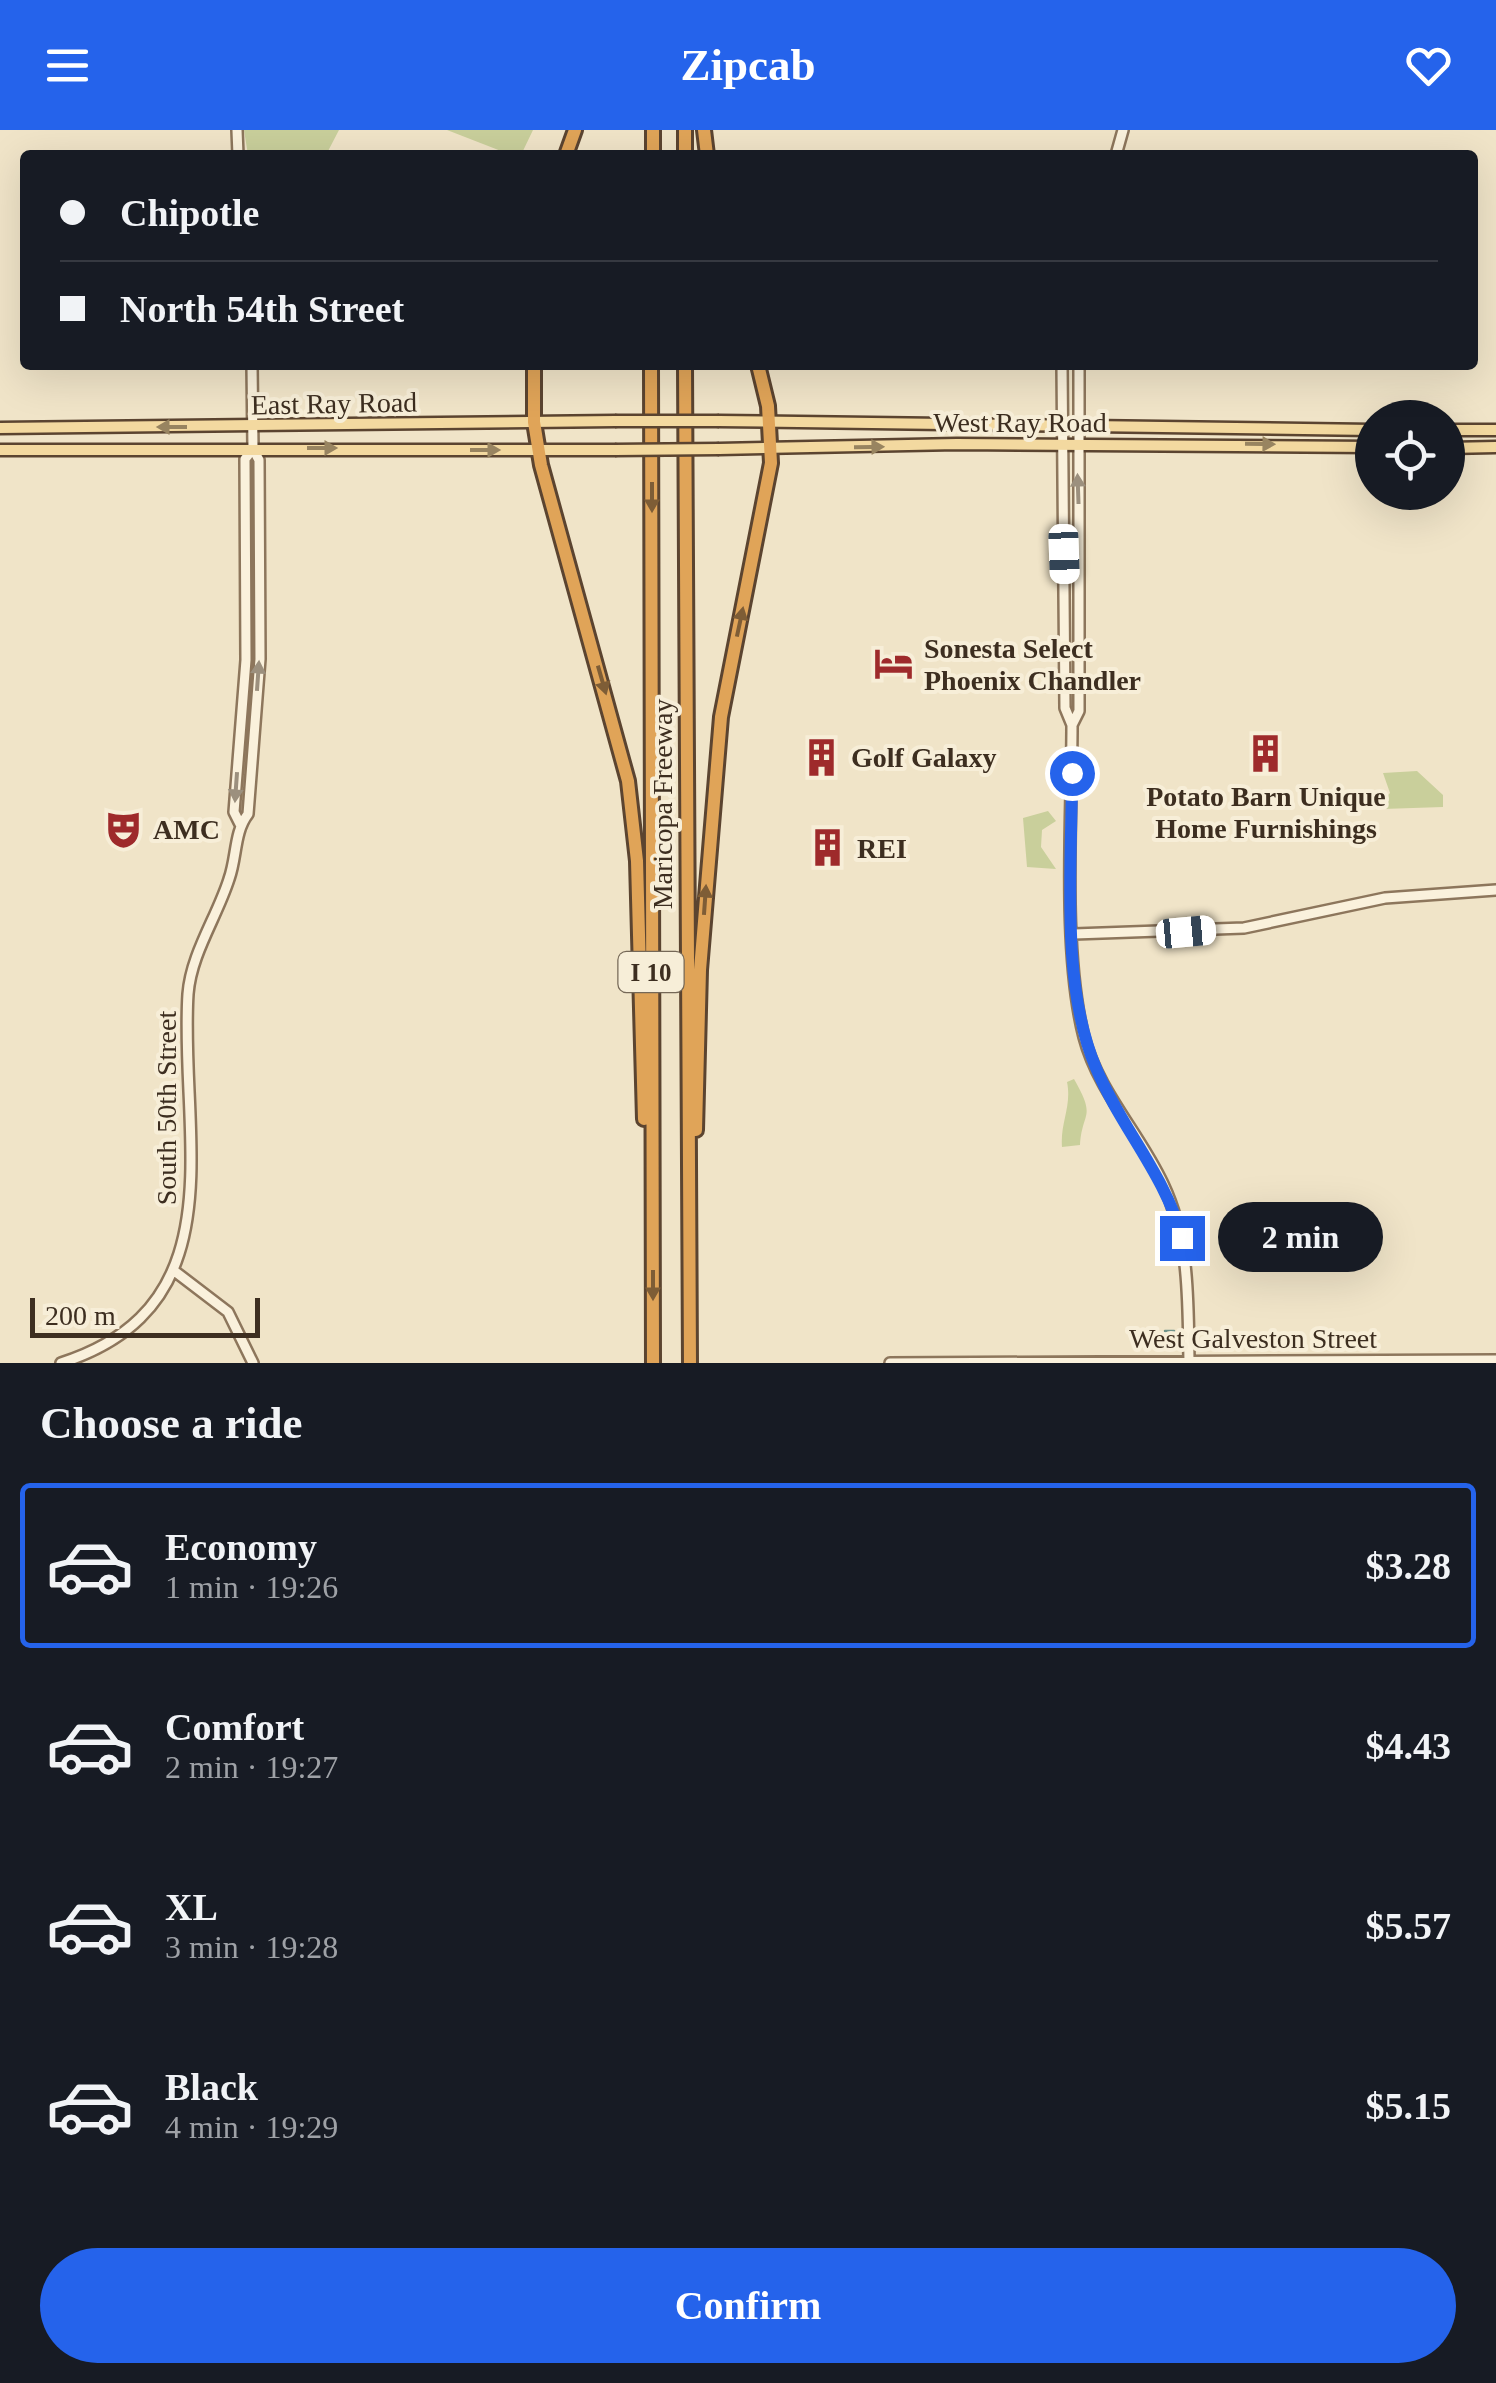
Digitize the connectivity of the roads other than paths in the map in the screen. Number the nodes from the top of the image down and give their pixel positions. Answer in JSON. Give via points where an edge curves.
{"nodes":[{"id":1,"x":252,"y":370,"type":"edge"},
{"id":2,"x":651,"y":370,"type":"edge"},
{"id":3,"x":685,"y":370,"type":"edge"},
{"id":4,"x":759,"y":370,"type":"edge"},
{"id":5,"x":1062,"y":370,"type":"edge"},
{"id":6,"x":1079,"y":370,"type":"edge"},
{"id":7,"x":534,"y":375,"type":"edge"},
{"id":8,"x":769,"y":420,"type":"junction"},
{"id":9,"x":668,"y":421,"type":"joint"},
{"id":10,"x":534,"y":422,"type":"junction"},
{"id":11,"x":1062,"y":424,"type":"junction"},
{"id":12,"x":1077,"y":424,"type":"junction"},
{"id":13,"x":0,"y":428,"type":"edge"},
{"id":14,"x":1355,"y":430,"type":"edge"},
{"id":15,"x":1465,"y":430,"type":"edge"},
{"id":16,"x":1496,"y":430,"type":"edge"},
{"id":17,"x":253,"y":437,"type":"junction"},
{"id":18,"x":1062,"y":444,"type":"junction"},
{"id":19,"x":1077,"y":444,"type":"junction"},
{"id":20,"x":1496,"y":447,"type":"edge"},
{"id":21,"x":1355,"y":448,"type":"edge"},
{"id":22,"x":1465,"y":448,"type":"edge"},
{"id":23,"x":772,"y":449,"type":"junction"},
{"id":24,"x":0,"y":450,"type":"edge"},
{"id":25,"x":539,"y":450,"type":"junction"},
{"id":26,"x":668,"y":450,"type":"joint"},
{"id":27,"x":1072,"y":725,"type":"junction"},
{"id":28,"x":1496,"y":890,"type":"edge"},
{"id":29,"x":1074,"y":934,"type":"junction"},
{"id":30,"x":652,"y":1207,"type":"junction"},
{"id":31,"x":689,"y":1207,"type":"junction"},
{"id":32,"x":174,"y":1270,"type":"junction"},
{"id":33,"x":1496,"y":1360,"type":"edge"},
{"id":34,"x":1189,"y":1361,"type":"edge"},
{"id":35,"x":61,"y":1363,"type":"edge"},
{"id":36,"x":254,"y":1363,"type":"edge"},
{"id":37,"x":653,"y":1363,"type":"edge"},
{"id":38,"x":690,"y":1363,"type":"edge"},
{"id":39,"x":890,"y":1363,"type":"edge"}],
"edges":[{"from":1,"to":17,"type":"street","name":"South 50th Street"},
{"from":2,"to":30,"type":"highway","name":"Maricopa Freeway","number":"I 10","one_way":true},
{"from":3,"to":31,"type":"highway","name":"Maricopa Freeway","number":"I 10"},
{"from":4,"to":8,"type":"highway"},
{"from":5,"to":11,"type":"street"},
{"from":6,"to":12,"type":"street"},
{"from":7,"to":10,"type":"highway"},
{"from":8,"to":9,"type":"main road","name":"West Ray Road","bridge":true},
{"from":8,"to":11,"type":"main road","name":"West Ray Road"},
{"from":8,"to":23,"type":"highway"},
{"from":9,"to":10,"type":"main road","name":"East Ray Road","bridge":true},
{"from":10,"to":17,"type":"main road","name":"East Ray Road"},
{"from":10,"to":25,"type":"highway"},
{"from":11,"to":12,"type":"main road","name":"West Ray Road"},
{"from":11,"to":18,"type":"street"},
{"from":12,"to":14,"type":"main road","name":"West Ray Road"},
{"from":12,"to":19,"type":"street"},
{"from":17,"to":13,"type":"main road","name":"East Ray Road","one_way":true},
{"from":15,"to":16,"type":"main road"},
{"from":17,"to":24,"type":"main road","name":"East Ray Road"},
{"from":17,"to":25,"type":"main road","name":"East Ray Road","one_way":true},
{"from":17,"to":32,"type":"street","name":"South 50th Street","via":[[245,459],[246,660],[234,812],[240,824],[234,866],[188,990],[192,1185],[189,1228]]},
{"from":18,"to":19,"type":"main road","name":"West Ray Road"},
{"from":23,"to":18,"type":"main road","name":"West Ray Road","one_way":true},
{"from":18,"to":27,"type":"street","via":[[1065,708]]},
{"from":19,"to":21,"type":"main road","name":"West Ray Road","one_way":true},
{"from":27,"to":19,"type":"street","one_way":true,"via":[[1079,710]]},
{"from":20,"to":22,"type":"main road"},
{"from":23,"to":26,"type":"main road","name":"West Ray Road","bridge":true},
{"from":31,"to":23,"type":"highway","one_way":true,"via":[[722,718]]},
{"from":25,"to":26,"type":"main road","name":"East Ray Road","bridge":true},
{"from":25,"to":30,"type":"highway","one_way":true,"via":[[628,780]]},
{"from":27,"to":29,"type":"street"},
{"from":28,"to":29,"type":"street","via":[[1384,898],[1244,928]]},
{"from":29,"to":34,"type":"street","via":[[1085,1041],[1163,1182],[1180,1228]]},
{"from":30,"to":37,"type":"highway","name":"Maricopa Freeway","number":"I 10","one_way":true},
{"from":31,"to":38,"type":"highway","name":"Maricopa Freeway","number":"I 10"},
{"from":32,"to":35,"type":"street","name":"South 50th Street","via":[[134,1323],[98,1349]]},
{"from":32,"to":36,"type":"street","via":[[228,1312]]},
{"from":33,"to":34,"type":"street","name":"West Galveston Street"},
{"from":34,"to":39,"type":"street","name":"West Galveston Street"}]}
